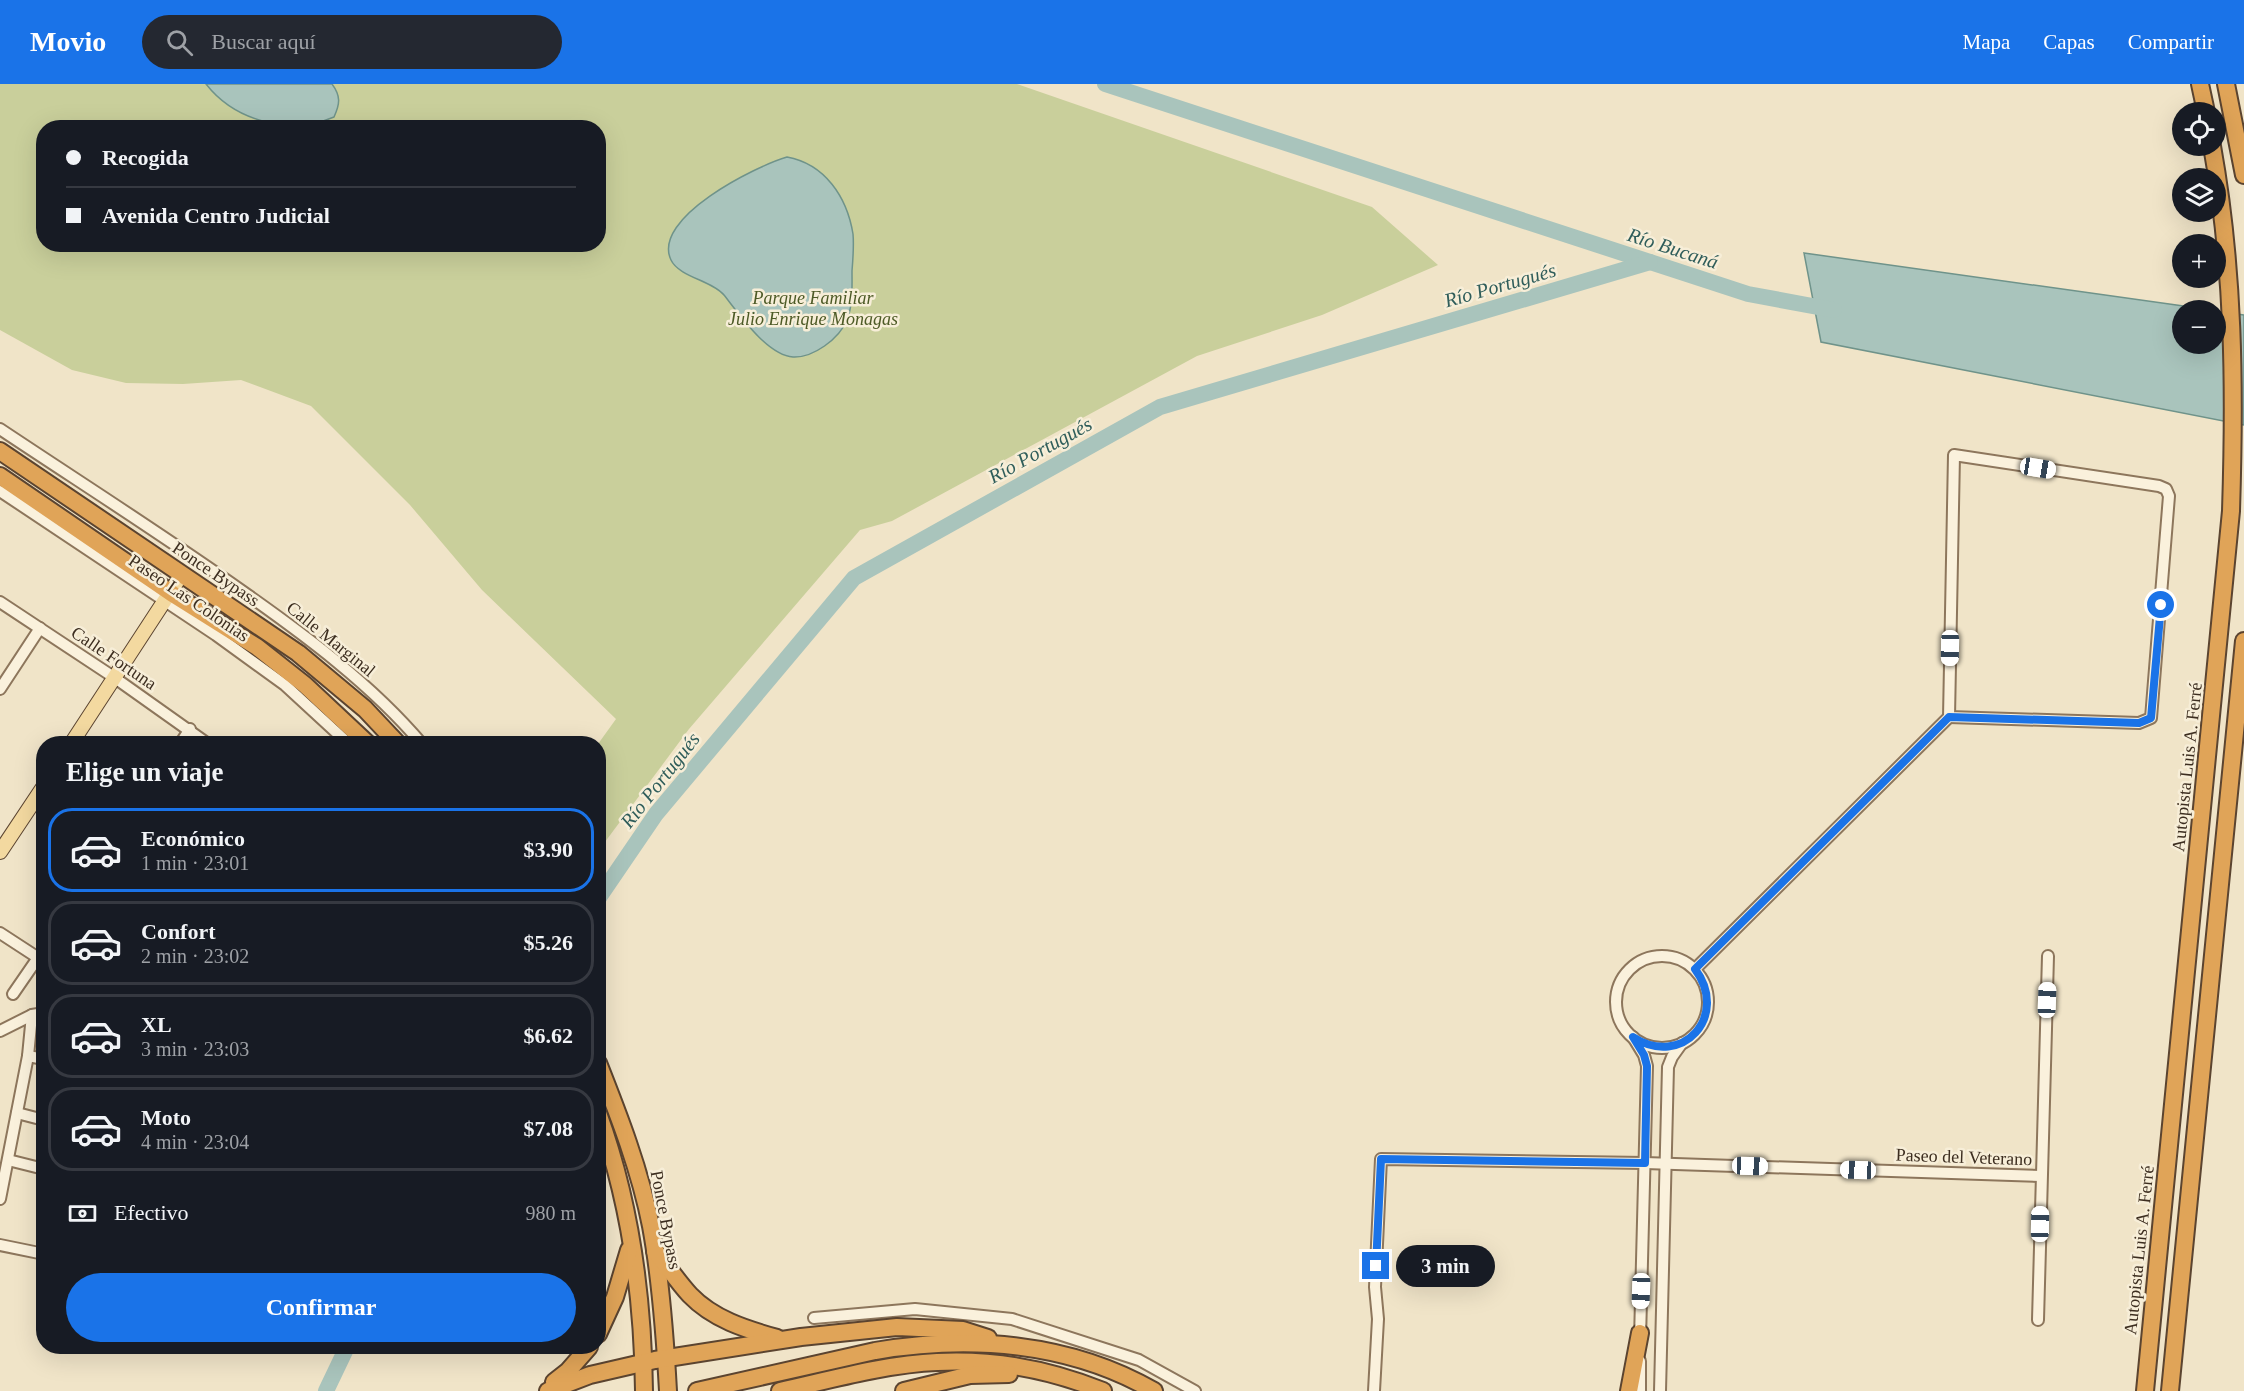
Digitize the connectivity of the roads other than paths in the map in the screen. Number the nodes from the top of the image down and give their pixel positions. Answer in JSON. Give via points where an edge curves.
{"nodes":[{"id":1,"x":2200,"y":84,"type":"edge"},
{"id":2,"x":2226,"y":84,"type":"edge"},
{"id":3,"x":2204,"y":102,"type":"edge"},
{"id":4,"x":2214,"y":156,"type":"edge"},
{"id":5,"x":2244,"y":175,"type":"edge"},
{"id":6,"x":0,"y":429,"type":"edge"},
{"id":7,"x":0,"y":451,"type":"edge"},
{"id":8,"x":0,"y":476,"type":"edge"},
{"id":9,"x":0,"y":491,"type":"edge"},
{"id":10,"x":183,"y":574,"type":"junction"},
{"id":11,"x":168,"y":597,"type":"junction"},
{"id":12,"x":0,"y":602,"type":"edge"},
{"id":13,"x":40,"y":628,"type":"junction"},
{"id":14,"x":2244,"y":641,"type":"edge"},
{"id":15,"x":327,"y":665,"type":"junction"},
{"id":16,"x":115,"y":678,"type":"junction"},
{"id":17,"x":0,"y":689,"type":"edge"},
{"id":18,"x":1949,"y":717,"type":"junction"},
{"id":19,"x":190,"y":729,"type":"junction"},
{"id":20,"x":76,"y":736,"type":"edge"},
{"id":21,"x":185,"y":736,"type":"edge"},
{"id":22,"x":198,"y":736,"type":"edge"},
{"id":23,"x":340,"y":736,"type":"edge"},
{"id":24,"x":359,"y":736,"type":"edge"},
{"id":25,"x":390,"y":736,"type":"edge"},
{"id":26,"x":415,"y":736,"type":"edge"},
{"id":27,"x":36,"y":798,"type":"edge"},
{"id":28,"x":0,"y":852,"type":"edge"},
{"id":29,"x":0,"y":933,"type":"edge"},
{"id":30,"x":36,"y":953,"type":"edge"},
{"id":31,"x":2048,"y":956,"type":"dead end"},
{"id":32,"x":36,"y":964,"type":"edge"},
{"id":33,"x":1695,"y":969,"type":"junction"},
{"id":34,"x":13,"y":994,"type":"dead end"},
{"id":35,"x":36,"y":1015,"type":"edge"},
{"id":36,"x":36,"y":1022,"type":"edge"},
{"id":37,"x":0,"y":1031,"type":"edge"},
{"id":38,"x":1633,"y":1037,"type":"junction"},
{"id":39,"x":1682,"y":1043,"type":"junction"},
{"id":40,"x":28,"y":1056,"type":"junction"},
{"id":41,"x":36,"y":1058,"type":"edge"},
{"id":42,"x":606,"y":1084,"type":"edge"},
{"id":43,"x":17,"y":1113,"type":"junction"},
{"id":44,"x":36,"y":1118,"type":"edge"},
{"id":45,"x":606,"y":1136,"type":"edge"},
{"id":46,"x":8,"y":1160,"type":"junction"},
{"id":47,"x":1645,"y":1163,"type":"junction"},
{"id":48,"x":1666,"y":1163,"type":"junction"},
{"id":49,"x":36,"y":1167,"type":"edge"},
{"id":50,"x":2041,"y":1176,"type":"junction"},
{"id":51,"x":0,"y":1199,"type":"edge"},
{"id":52,"x":630,"y":1243,"type":"junction"},
{"id":53,"x":0,"y":1245,"type":"edge"},
{"id":54,"x":655,"y":1251,"type":"junction"},
{"id":55,"x":36,"y":1252,"type":"edge"},
{"id":56,"x":606,"y":1317,"type":"edge"},
{"id":57,"x":814,"y":1318,"type":"dead end"},
{"id":58,"x":2038,"y":1320,"type":"dead end"},
{"id":59,"x":1640,"y":1333,"type":"junction"},
{"id":60,"x":783,"y":1340,"type":"junction"},
{"id":61,"x":1007,"y":1344,"type":"junction"},
{"id":62,"x":584,"y":1354,"type":"edge"},
{"id":63,"x":666,"y":1358,"type":"junction"},
{"id":64,"x":644,"y":1363,"type":"junction"},
{"id":65,"x":1062,"y":1376,"type":"junction"},
{"id":66,"x":541,"y":1391,"type":"edge"},
{"id":67,"x":548,"y":1391,"type":"edge"},
{"id":68,"x":644,"y":1391,"type":"edge"},
{"id":69,"x":668,"y":1391,"type":"edge"},
{"id":70,"x":697,"y":1391,"type":"edge"},
{"id":71,"x":780,"y":1391,"type":"edge"},
{"id":72,"x":904,"y":1391,"type":"edge"},
{"id":73,"x":1103,"y":1391,"type":"edge"},
{"id":74,"x":1154,"y":1391,"type":"edge"},
{"id":75,"x":1195,"y":1391,"type":"edge"},
{"id":76,"x":1374,"y":1391,"type":"edge"},
{"id":77,"x":1629,"y":1391,"type":"edge"},
{"id":78,"x":1640,"y":1391,"type":"edge"},
{"id":79,"x":1660,"y":1391,"type":"edge"},
{"id":80,"x":2145,"y":1391,"type":"edge"},
{"id":81,"x":2170,"y":1391,"type":"edge"}],
"edges":[{"from":1,"to":3,"type":"highway"},
{"from":2,"to":5,"type":"highway"},
{"from":4,"to":80,"type":"highway","name":"Autopista Luis A. Ferré","via":[[2231,312],[2235,405],[2232,511]]},
{"from":6,"to":15,"type":"street","name":"Calle Marginal","via":[[304,635]]},
{"from":7,"to":10,"type":"highway","name":"Ponce Bypass"},
{"from":8,"to":11,"type":"highway"},
{"from":9,"to":11,"type":"street","name":"Paseo Las Colonias"},
{"from":10,"to":11,"type":"main road"},
{"from":10,"to":15,"type":"highway","name":"Ponce Bypass"},
{"from":11,"to":16,"type":"main road"},
{"from":11,"to":23,"type":"street","name":"Paseo Las Colonias","via":[[285,685]]},
{"from":11,"to":24,"type":"highway","via":[[257,647]]},
{"from":12,"to":13,"type":"street","name":"Calle Fortuna"},
{"from":13,"to":16,"type":"street","name":"Calle Fortuna"},
{"from":13,"to":17,"type":"street"},
{"from":14,"to":81,"type":"highway"},
{"from":15,"to":25,"type":"highway","name":"Ponce Bypass"},
{"from":15,"to":26,"type":"street","name":"Calle Marginal","via":[[388,707]]},
{"from":16,"to":19,"type":"street","name":"Calle Fortuna"},
{"from":16,"to":20,"type":"main road"},
{"from":18,"to":18,"type":"street","via":[[1954,455],[2166,489],[2169,496],[2151,718],[2139,723]]},
{"from":18,"to":33,"type":"street"},
{"from":19,"to":21,"type":"street"},
{"from":19,"to":22,"type":"street","name":"Calle Fortuna"},
{"from":27,"to":28,"type":"main road"},
{"from":29,"to":30,"type":"street"},
{"from":31,"to":50,"type":"street"},
{"from":32,"to":34,"type":"street"},
{"from":33,"to":38,"type":"street","via":[[1680,959],[1655,956],[1639,962],[1625,974],[1616,1007]]},
{"from":33,"to":39,"type":"street","via":[[1707,992],[1707,1010],[1701,1026]]},
{"from":35,"to":37,"type":"street"},
{"from":36,"to":40,"type":"street"},
{"from":38,"to":39,"type":"street","via":[[1656,1047]]},
{"from":38,"to":47,"type":"street","via":[[1647,1066]]},
{"from":39,"to":48,"type":"street","via":[[1668,1067]]},
{"from":40,"to":41,"type":"street"},
{"from":40,"to":43,"type":"street"},
{"from":42,"to":54,"type":"highway","name":"Ponce Bypass","via":[[629,1144]]},
{"from":43,"to":44,"type":"street"},
{"from":43,"to":46,"type":"street"},
{"from":45,"to":52,"type":"highway"},
{"from":46,"to":49,"type":"street"},
{"from":46,"to":51,"type":"street"},
{"from":47,"to":48,"type":"street","name":"Paseo del Veterano"},
{"from":47,"to":59,"type":"street"},
{"from":47,"to":76,"type":"street","name":"Paseo del Veterano","via":[[1381,1159]]},
{"from":48,"to":50,"type":"street","name":"Paseo del Veterano"},
{"from":48,"to":79,"type":"street"},
{"from":50,"to":58,"type":"street"},
{"from":52,"to":56,"type":"highway"},
{"from":52,"to":64,"type":"highway"},
{"from":53,"to":55,"type":"street"},
{"from":54,"to":60,"type":"highway","via":[[702,1306],[738,1326]]},
{"from":54,"to":63,"type":"highway","name":"Ponce Bypass"},
{"from":57,"to":75,"type":"street","via":[[915,1309],[1012,1319],[1138,1360]]},
{"from":59,"to":77,"type":"highway"},
{"from":59,"to":78,"type":"street"},
{"from":60,"to":61,"type":"highway","via":[[897,1327],[963,1329]]},
{"from":60,"to":63,"type":"highway"},
{"from":61,"to":70,"type":"highway","via":[[903,1346]]},
{"from":61,"to":74,"type":"highway","via":[[1092,1362]]},
{"from":62,"to":66,"type":"highway"},
{"from":63,"to":64,"type":"highway"},
{"from":63,"to":69,"type":"highway","name":"Ponce Bypass"},
{"from":64,"to":67,"type":"highway","via":[[590,1375]]},
{"from":64,"to":68,"type":"highway"},
{"from":65,"to":71,"type":"highway","via":[[1003,1364],[937,1362]]},
{"from":65,"to":72,"type":"highway","via":[[970,1375]]},
{"from":65,"to":73,"type":"highway"}]}
